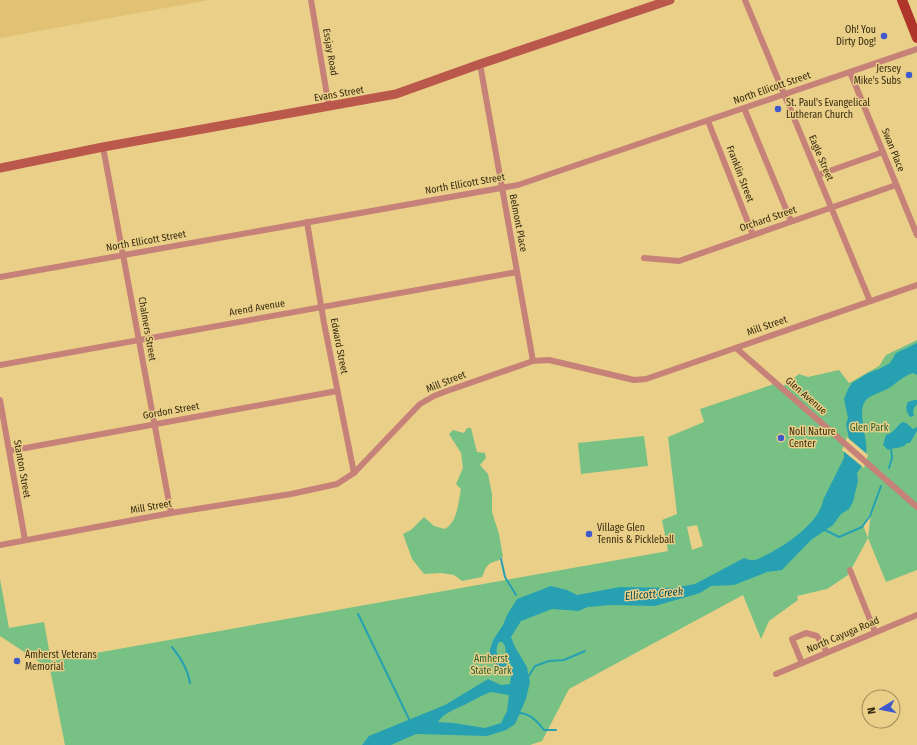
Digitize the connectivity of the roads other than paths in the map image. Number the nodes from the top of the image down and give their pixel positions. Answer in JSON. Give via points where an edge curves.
{"nodes":[{"id":1,"x":311,"y":0,"type":"edge"},
{"id":2,"x":670,"y":0,"type":"edge"},
{"id":3,"x":745,"y":0,"type":"edge"},
{"id":4,"x":902,"y":0,"type":"edge"},
{"id":5,"x":917,"y":38,"type":"edge"},
{"id":6,"x":917,"y":49,"type":"edge"},
{"id":7,"x":480,"y":64,"type":"junction"},
{"id":8,"x":850,"y":72,"type":"junction"},
{"id":9,"x":784,"y":95,"type":"junction"},
{"id":10,"x":329,"y":107,"type":"junction"},
{"id":11,"x":744,"y":108,"type":"junction"},
{"id":12,"x":708,"y":121,"type":"junction"},
{"id":13,"x":104,"y":147,"type":"junction"},
{"id":14,"x":883,"y":152,"type":"junction"},
{"id":15,"x":0,"y":168,"type":"edge"},
{"id":16,"x":818,"y":175,"type":"junction"},
{"id":17,"x":896,"y":185,"type":"junction"},
{"id":18,"x":501,"y":188,"type":"junction"},
{"id":19,"x":831,"y":207,"type":"junction"},
{"id":20,"x":792,"y":221,"type":"junction"},
{"id":21,"x":307,"y":222,"type":"junction"},
{"id":22,"x":753,"y":235,"type":"junction"},
{"id":23,"x":917,"y":235,"type":"edge"},
{"id":24,"x":124,"y":255,"type":"junction"},
{"id":25,"x":644,"y":258,"type":"dead end"},
{"id":26,"x":517,"y":272,"type":"junction"},
{"id":27,"x":0,"y":277,"type":"edge"},
{"id":28,"x":917,"y":285,"type":"edge"},
{"id":29,"x":870,"y":301,"type":"junction"},
{"id":30,"x":322,"y":306,"type":"junction"},
{"id":31,"x":139,"y":339,"type":"junction"},
{"id":32,"x":736,"y":348,"type":"junction"},
{"id":33,"x":533,"y":361,"type":"junction"},
{"id":34,"x":0,"y":365,"type":"edge"},
{"id":35,"x":337,"y":391,"type":"junction"},
{"id":36,"x":0,"y":400,"type":"edge"},
{"id":37,"x":154,"y":424,"type":"junction"},
{"id":38,"x":9,"y":451,"type":"junction"},
{"id":39,"x":354,"y":473,"type":"junction"},
{"id":40,"x":917,"y":507,"type":"edge"},
{"id":41,"x":171,"y":513,"type":"junction"},
{"id":42,"x":25,"y":540,"type":"junction"},
{"id":43,"x":0,"y":545,"type":"edge"},
{"id":44,"x":850,"y":570,"type":"dead end"},
{"id":45,"x":917,"y":614,"type":"edge"},
{"id":46,"x":875,"y":632,"type":"junction"},
{"id":47,"x":827,"y":652,"type":"junction"},
{"id":48,"x":802,"y":663,"type":"junction"},
{"id":49,"x":776,"y":674,"type":"dead end"}],
"edges":[{"from":1,"to":10,"type":"street","name":"Essjay Road"},
{"from":2,"to":7,"type":"street","name":"Evans Street"},
{"from":3,"to":9,"type":"street","name":"Eagle Street"},
{"from":4,"to":5,"type":"main road"},
{"from":6,"to":8,"type":"street","name":"North Ellicott Street"},
{"from":7,"to":10,"type":"street","name":"Evans Street","via":[[396,94]]},
{"from":7,"to":18,"type":"street","name":"Belmont Place"},
{"from":8,"to":9,"type":"street","name":"North Ellicott Street"},
{"from":8,"to":14,"type":"street","name":"Swan Place"},
{"from":9,"to":11,"type":"street","name":"North Ellicott Street"},
{"from":9,"to":16,"type":"street","name":"Eagle Street"},
{"from":10,"to":13,"type":"street","name":"Evans Street"},
{"from":11,"to":12,"type":"street","name":"North Ellicott Street"},
{"from":11,"to":20,"type":"street"},
{"from":12,"to":18,"type":"street","name":"North Ellicott Street","via":[[518,185]]},
{"from":12,"to":22,"type":"street","name":"Franklin Street"},
{"from":13,"to":15,"type":"street","name":"Evans Street"},
{"from":13,"to":24,"type":"street","name":"Chalmers Street"},
{"from":14,"to":16,"type":"street"},
{"from":14,"to":17,"type":"street","name":"Swan Place"},
{"from":16,"to":19,"type":"street","name":"Eagle Street"},
{"from":17,"to":19,"type":"street","name":"Orchard Street"},
{"from":17,"to":23,"type":"street","name":"Swan Place"},
{"from":18,"to":21,"type":"street","name":"North Ellicott Street"},
{"from":18,"to":26,"type":"street","name":"Belmont Place"},
{"from":19,"to":20,"type":"street","name":"Orchard Street"},
{"from":19,"to":29,"type":"street","name":"Eagle Street"},
{"from":20,"to":22,"type":"street","name":"Orchard Street"},
{"from":21,"to":24,"type":"street","name":"North Ellicott Street"},
{"from":21,"to":30,"type":"street","name":"Edward Street"},
{"from":22,"to":25,"type":"street","name":"Orchard Street","via":[[679,261]]},
{"from":24,"to":27,"type":"street","name":"North Ellicott Street"},
{"from":24,"to":31,"type":"street","name":"Chalmers Street"},
{"from":26,"to":30,"type":"street","name":"Arend Avenue"},
{"from":26,"to":33,"type":"street","name":"Belmont Place"},
{"from":28,"to":29,"type":"street","name":"Mill Street"},
{"from":29,"to":32,"type":"street","name":"Mill Street"},
{"from":30,"to":31,"type":"street","name":"Arend Avenue"},
{"from":30,"to":35,"type":"street","name":"Edward Street"},
{"from":31,"to":34,"type":"street","name":"Arend Avenue"},
{"from":31,"to":37,"type":"street","name":"Chalmers Street"},
{"from":32,"to":33,"type":"street","name":"Mill Street","via":[[646,380],[634,380],[549,360]]},
{"from":32,"to":40,"type":"street","name":"Glen Avenue"},
{"from":33,"to":39,"type":"street","name":"Mill Street","via":[[444,392],[420,404]]},
{"from":35,"to":37,"type":"street","name":"Gordon Street"},
{"from":35,"to":39,"type":"street","name":"Edward Street"},
{"from":36,"to":38,"type":"street","name":"Stanton Street"},
{"from":37,"to":38,"type":"street","name":"Gordon Street"},
{"from":37,"to":41,"type":"street","name":"Chalmers Street"},
{"from":38,"to":42,"type":"street","name":"Stanton Street"},
{"from":39,"to":41,"type":"street","name":"Mill Street","via":[[337,484]]},
{"from":41,"to":42,"type":"street","name":"Mill Street"},
{"from":42,"to":43,"type":"street","name":"Mill Street"},
{"from":44,"to":46,"type":"street"},
{"from":45,"to":46,"type":"street","name":"North Cayuga Road"},
{"from":46,"to":47,"type":"street","name":"North Cayuga Road"},
{"from":47,"to":48,"type":"street","name":"North Cayuga Road"},
{"from":47,"to":48,"type":"street","via":[[817,636],[806,633],[792,639]]},
{"from":48,"to":49,"type":"street","name":"North Cayuga Road"}]}
